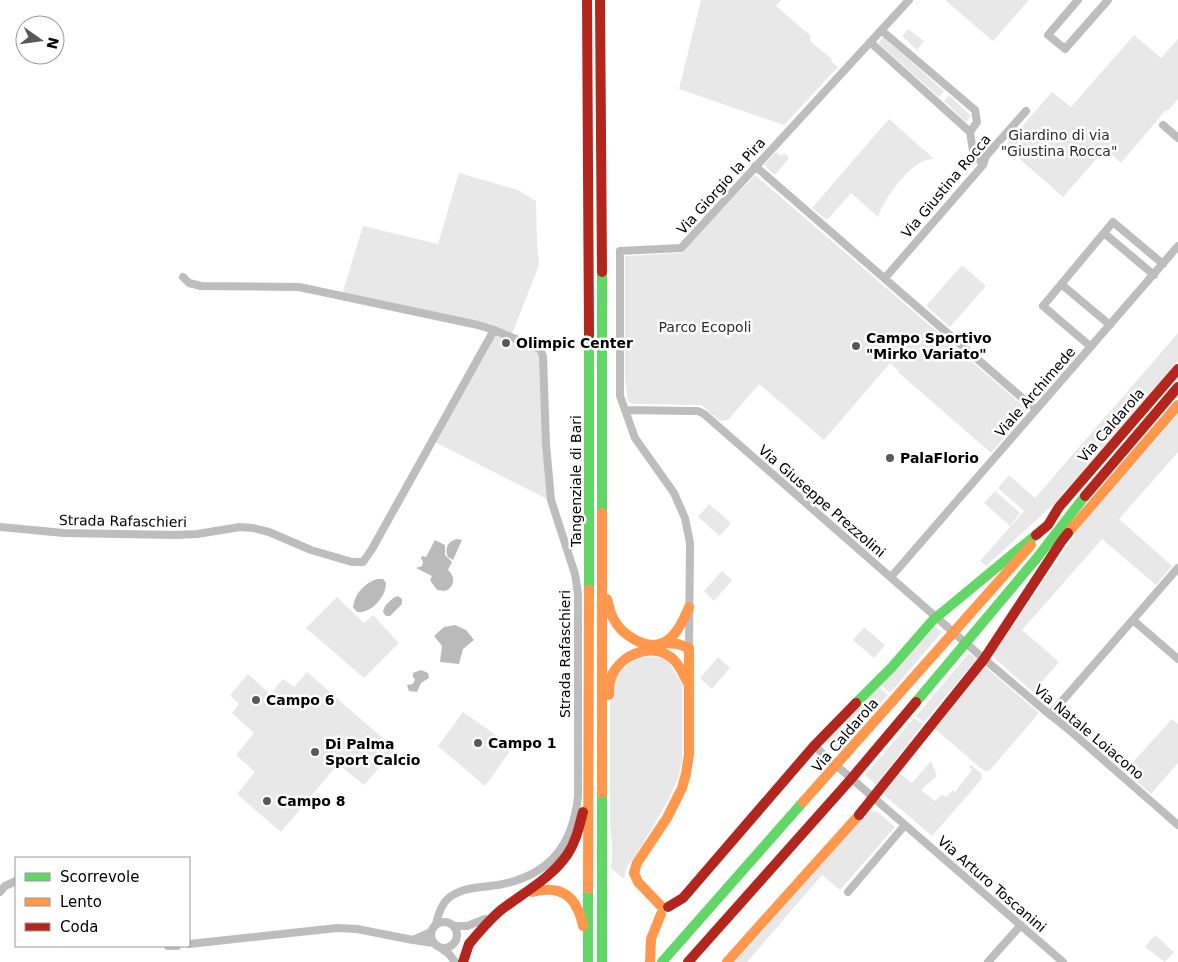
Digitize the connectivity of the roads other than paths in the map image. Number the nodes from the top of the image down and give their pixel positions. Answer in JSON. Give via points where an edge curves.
{"nodes":[{"id":1,"x":587,"y":0,"type":"edge"},
{"id":2,"x":600,"y":0,"type":"edge"},
{"id":3,"x":910,"y":0,"type":"edge"},
{"id":4,"x":1078,"y":0,"type":"edge"},
{"id":5,"x":1108,"y":0,"type":"edge"},
{"id":6,"x":881,"y":30,"type":"junction"},
{"id":7,"x":870,"y":42,"type":"junction"},
{"id":8,"x":1026,"y":111,"type":"dead end"},
{"id":9,"x":1163,"y":126,"type":"dead end"},
{"id":10,"x":970,"y":132,"type":"junction"},
{"id":11,"x":1178,"y":138,"type":"edge"},
{"id":12,"x":983,"y":165,"type":"junction"},
{"id":13,"x":755,"y":166,"type":"junction"},
{"id":14,"x":1104,"y":233,"type":"junction"},
{"id":15,"x":1178,"y":246,"type":"edge"},
{"id":16,"x":1163,"y":264,"type":"junction"},
{"id":17,"x":1154,"y":275,"type":"junction"},
{"id":18,"x":183,"y":277,"type":"dead end"},
{"id":19,"x":885,"y":278,"type":"junction"},
{"id":20,"x":1061,"y":284,"type":"junction"},
{"id":21,"x":1110,"y":325,"type":"junction"},
{"id":22,"x":494,"y":330,"type":"junction"},
{"id":23,"x":1091,"y":347,"type":"junction"},
{"id":24,"x":1178,"y":369,"type":"edge"},
{"id":25,"x":1178,"y":387,"type":"edge"},
{"id":26,"x":1178,"y":405,"type":"edge"},
{"id":27,"x":626,"y":410,"type":"junction"},
{"id":28,"x":1036,"y":410,"type":"junction"},
{"id":29,"x":1090,"y":490,"type":"junction"},
{"id":30,"x":1048,"y":525,"type":"junction"},
{"id":31,"x":0,"y":527,"type":"edge"},
{"id":32,"x":1060,"y":542,"type":"junction"},
{"id":33,"x":1036,"y":559,"type":"junction"},
{"id":34,"x":1178,"y":568,"type":"edge"},
{"id":35,"x":891,"y":577,"type":"junction"},
{"id":36,"x":602,"y":579,"type":"junction"},
{"id":37,"x":689,"y":607,"type":"junction"},
{"id":38,"x":937,"y":616,"type":"junction"},
{"id":39,"x":1133,"y":620,"type":"junction"},
{"id":40,"x":954,"y":632,"type":"junction"},
{"id":41,"x":663,"y":643,"type":"junction"},
{"id":42,"x":966,"y":643,"type":"junction"},
{"id":43,"x":689,"y":648,"type":"junction"},
{"id":44,"x":666,"y":654,"type":"junction"},
{"id":45,"x":984,"y":659,"type":"junction"},
{"id":46,"x":1178,"y":659,"type":"edge"},
{"id":47,"x":689,"y":685,"type":"junction"},
{"id":48,"x":1050,"y":715,"type":"junction"},
{"id":49,"x":814,"y":746,"type":"junction"},
{"id":50,"x":590,"y":760,"type":"junction"},
{"id":51,"x":602,"y":760,"type":"junction"},
{"id":52,"x":836,"y":765,"type":"junction"},
{"id":53,"x":850,"y":779,"type":"junction"},
{"id":54,"x":874,"y":798,"type":"junction"},
{"id":55,"x":905,"y":825,"type":"junction"},
{"id":56,"x":1178,"y":825,"type":"edge"},
{"id":57,"x":15,"y":881,"type":"edge"},
{"id":58,"x":0,"y":892,"type":"edge"},
{"id":59,"x":848,"y":892,"type":"dead end"},
{"id":60,"x":524,"y":895,"type":"junction"},
{"id":61,"x":446,"y":902,"type":"junction"},
{"id":62,"x":663,"y":909,"type":"junction"},
{"id":63,"x":496,"y":914,"type":"junction"},
{"id":64,"x":436,"y":924,"type":"junction"},
{"id":65,"x":1020,"y":925,"type":"junction"},
{"id":66,"x":453,"y":927,"type":"junction"},
{"id":67,"x":431,"y":932,"type":"junction"},
{"id":68,"x":413,"y":940,"type":"junction"},
{"id":69,"x":190,"y":944,"type":"edge"},
{"id":70,"x":453,"y":944,"type":"junction"},
{"id":71,"x":469,"y":944,"type":"junction"},
{"id":72,"x":437,"y":946,"type":"junction"},
{"id":73,"x":455,"y":962,"type":"edge"},
{"id":74,"x":463,"y":962,"type":"edge"},
{"id":75,"x":584,"y":962,"type":"edge"},
{"id":76,"x":588,"y":962,"type":"edge"},
{"id":77,"x":602,"y":962,"type":"edge"},
{"id":78,"x":650,"y":962,"type":"edge"},
{"id":79,"x":662,"y":962,"type":"edge"},
{"id":80,"x":688,"y":962,"type":"edge"},
{"id":81,"x":727,"y":962,"type":"edge"},
{"id":82,"x":988,"y":962,"type":"edge"},
{"id":83,"x":1063,"y":962,"type":"edge"}],
"edges":[{"from":1,"to":50,"type":"main road","name":"Tangenziale di Bari"},
{"from":2,"to":36,"type":"main road","name":"Tangenziale di Bari"},
{"from":3,"to":6,"type":"street","name":"Via Giorgio la Pira"},
{"from":4,"to":5,"type":"street","via":[[1048,35],[1066,49]]},
{"from":6,"to":7,"type":"street","name":"Via Giorgio la Pira"},
{"from":6,"to":10,"type":"street","via":[[975,110],[977,122]]},
{"from":7,"to":10,"type":"street"},
{"from":7,"to":13,"type":"street","name":"Via Giorgio la Pira"},
{"from":8,"to":12,"type":"street","name":"Via Giustina Rocca","via":[[986,156]]},
{"from":9,"to":11,"type":"street"},
{"from":10,"to":12,"type":"street","via":[[973,152]]},
{"from":12,"to":19,"type":"street","name":"Via Giustina Rocca"},
{"from":13,"to":19,"type":"street"},
{"from":13,"to":27,"type":"street","name":"Via Giorgio la Pira","via":[[681,248],[620,251],[620,396]]},
{"from":14,"to":16,"type":"street","via":[[1113,222]]},
{"from":14,"to":17,"type":"street"},
{"from":14,"to":20,"type":"street"},
{"from":15,"to":16,"type":"street","name":"Viale Archimede"},
{"from":16,"to":17,"type":"street","name":"Viale Archimede"},
{"from":17,"to":21,"type":"street","name":"Viale Archimede"},
{"from":18,"to":22,"type":"street","name":"Strada Rafaschieri","via":[[189,283],[201,286],[283,286],[312,290]]},
{"from":19,"to":28,"type":"street"},
{"from":20,"to":21,"type":"street"},
{"from":20,"to":23,"type":"street","via":[[1043,306]]},
{"from":21,"to":23,"type":"street","name":"Viale Archimede"},
{"from":22,"to":31,"type":"street","name":"Strada Rafaschieri","via":[[363,562],[311,550],[253,528],[176,536]]},
{"from":22,"to":61,"type":"street","name":"Strada Rafaschieri","via":[[540,349],[543,356],[551,500],[578,583],[578,796],[571,830],[561,848],[543,868],[516,882],[458,893]]},
{"from":23,"to":28,"type":"street","name":"Viale Archimede"},
{"from":24,"to":30,"type":"main road","name":"Via Caldarola","via":[[1059,507]]},
{"from":25,"to":29,"type":"main road","name":"Via Caldarola"},
{"from":26,"to":32,"type":"main road","name":"Via Caldarola"},
{"from":27,"to":35,"type":"street","name":"Via Giuseppe Prezzolini","via":[[698,411],[704,414]]},
{"from":27,"to":37,"type":"street","via":[[635,438],[674,493],[685,518],[690,542]]},
{"from":28,"to":35,"type":"street","name":"Viale Archimede"},
{"from":29,"to":30,"type":"main road","name":"Via Caldarola"},
{"from":29,"to":33,"type":"main road","name":"Via Caldarola"},
{"from":30,"to":38,"type":"main road","name":"Via Caldarola"},
{"from":30,"to":40,"type":"main road","name":"Via Caldarola"},
{"from":32,"to":33,"type":"main road","name":"Via Caldarola"},
{"from":32,"to":45,"type":"main road","name":"Via Caldarola"},
{"from":33,"to":42,"type":"main road","name":"Via Caldarola"},
{"from":34,"to":39,"type":"street"},
{"from":35,"to":38,"type":"street","name":"Via Giuseppe Prezzolini"},
{"from":36,"to":41,"type":"main road","via":[[612,616],[619,628],[643,642]]},
{"from":36,"to":51,"type":"main road","name":"Tangenziale di Bari"},
{"from":37,"to":41,"type":"main road","via":[[679,627]]},
{"from":37,"to":43,"type":"street"},
{"from":38,"to":40,"type":"street","name":"Via Giuseppe Prezzolini"},
{"from":38,"to":49,"type":"main road","name":"Via Caldarola"},
{"from":39,"to":46,"type":"street"},
{"from":39,"to":48,"type":"street"},
{"from":40,"to":42,"type":"street","name":"Via Giuseppe Prezzolini"},
{"from":40,"to":52,"type":"main road","name":"Via Caldarola"},
{"from":41,"to":43,"type":"main road"},
{"from":42,"to":45,"type":"street","name":"Via Giuseppe Prezzolini"},
{"from":42,"to":53,"type":"main road","name":"Via Caldarola"},
{"from":43,"to":44,"type":"main road","via":[[679,654]]},
{"from":43,"to":47,"type":"main road"},
{"from":44,"to":47,"type":"main road","via":[[674,659]]},
{"from":44,"to":51,"type":"main road","via":[[646,651],[634,654],[624,660],[612,676]]},
{"from":45,"to":48,"type":"street","name":"Via Natale Loiacono"},
{"from":45,"to":54,"type":"main road","name":"Via Caldarola"},
{"from":47,"to":62,"type":"main road","via":[[689,754],[682,788],[634,873],[638,882]]},
{"from":48,"to":56,"type":"street","name":"Via Natale Loiacono"},
{"from":49,"to":52,"type":"street","name":"Via Arturo Toscanini"},
{"from":49,"to":62,"type":"main road","name":"Via Caldarola","via":[[683,898]]},
{"from":50,"to":60,"type":"main road","via":[[581,826],[574,844],[561,864]]},
{"from":50,"to":76,"type":"main road","name":"Tangenziale di Bari"},
{"from":51,"to":77,"type":"main road","name":"Tangenziale di Bari"},
{"from":52,"to":53,"type":"street","name":"Via Arturo Toscanini"},
{"from":52,"to":79,"type":"main road","name":"Via Caldarola"},
{"from":53,"to":54,"type":"street","name":"Via Arturo Toscanini"},
{"from":53,"to":80,"type":"main road","name":"Via Caldarola"},
{"from":54,"to":55,"type":"street","name":"Via Arturo Toscanini"},
{"from":54,"to":81,"type":"main road","name":"Via Caldarola"},
{"from":55,"to":59,"type":"street"},
{"from":55,"to":65,"type":"street","name":"Via Arturo Toscanini"},
{"from":57,"to":58,"type":"street"},
{"from":60,"to":63,"type":"main road"},
{"from":60,"to":75,"type":"main road","via":[[535,890],[555,890],[576,903],[582,914]]},
{"from":61,"to":64,"type":"street"},
{"from":61,"to":66,"type":"street","via":[[445,912]]},
{"from":62,"to":78,"type":"main road","via":[[651,939]]},
{"from":63,"to":66,"type":"street","via":[[467,926]]},
{"from":63,"to":71,"type":"main road"},
{"from":64,"to":66,"type":"street","via":[[440,922]]},
{"from":64,"to":67,"type":"street"},
{"from":65,"to":82,"type":"street"},
{"from":65,"to":83,"type":"street","name":"Via Arturo Toscanini"},
{"from":66,"to":70,"type":"street","via":[[457,936]]},
{"from":66,"to":71,"type":"street"},
{"from":67,"to":68,"type":"street"},
{"from":67,"to":72,"type":"street"},
{"from":68,"to":69,"type":"street","via":[[337,928]]},
{"from":68,"to":72,"type":"street"},
{"from":70,"to":71,"type":"street"},
{"from":70,"to":72,"type":"street","via":[[447,948]]},
{"from":71,"to":74,"type":"main road"},
{"from":72,"to":73,"type":"street"}]}
